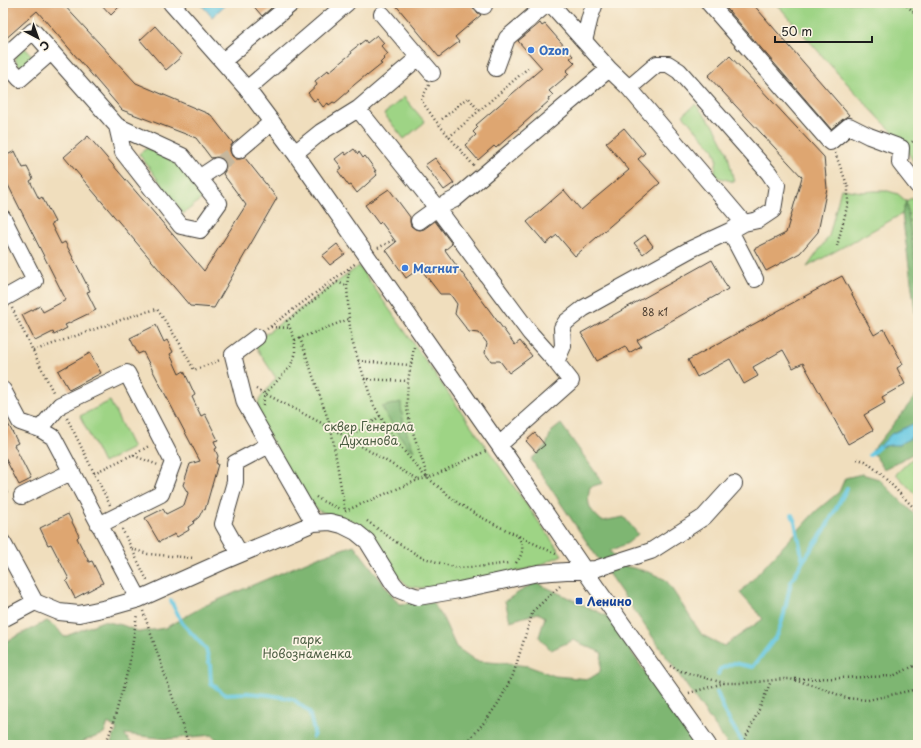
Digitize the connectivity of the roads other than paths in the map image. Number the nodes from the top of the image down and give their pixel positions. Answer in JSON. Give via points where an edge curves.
{"nodes":[{"id":1,"x":172,"y":3,"type":"edge"},
{"id":2,"x":292,"y":3,"type":"edge"},
{"id":3,"x":347,"y":3,"type":"edge"},
{"id":4,"x":549,"y":3,"type":"edge"},
{"id":5,"x":595,"y":3,"type":"edge"},
{"id":6,"x":709,"y":3,"type":"edge"},
{"id":7,"x":382,"y":14,"type":"dead end"},
{"id":8,"x":584,"y":41,"type":"junction"},
{"id":9,"x":51,"y":52,"type":"junction"},
{"id":10,"x":419,"y":57,"type":"junction"},
{"id":11,"x":3,"y":59,"type":"edge"},
{"id":12,"x":223,"y":61,"type":"junction"},
{"id":13,"x":496,"y":68,"type":"dead end"},
{"id":14,"x":609,"y":69,"type":"junction"},
{"id":15,"x":432,"y":73,"type":"road end"},
{"id":16,"x":629,"y":88,"type":"junction"},
{"id":17,"x":247,"y":89,"type":"junction"},
{"id":18,"x":358,"y":109,"type":"junction"},
{"id":19,"x":272,"y":122,"type":"junction"},
{"id":20,"x":117,"y":126,"type":"junction"},
{"id":21,"x":239,"y":150,"type":"tunnel mouth"},
{"id":22,"x":295,"y":153,"type":"junction"},
{"id":23,"x":217,"y":166,"type":"tunnel mouth"},
{"id":24,"x":199,"y":178,"type":"junction"},
{"id":25,"x":918,"y":186,"type":"edge"},
{"id":26,"x":437,"y":208,"type":"junction"},
{"id":27,"x":419,"y":221,"type":"dead end"},
{"id":28,"x":744,"y":223,"type":"junction"},
{"id":29,"x":4,"y":225,"type":"edge"},
{"id":30,"x":730,"y":231,"type":"junction"},
{"id":31,"x":755,"y":279,"type":"dead end"},
{"id":32,"x":5,"y":298,"type":"edge"},
{"id":33,"x":257,"y":337,"type":"road end"},
{"id":34,"x":556,"y":362,"type":"junction"},
{"id":35,"x":3,"y":390,"type":"edge"},
{"id":36,"x":40,"y":429,"type":"junction"},
{"id":37,"x":269,"y":445,"type":"junction"},
{"id":38,"x":499,"y":445,"type":"junction"},
{"id":39,"x":71,"y":472,"type":"junction"},
{"id":40,"x":734,"y":484,"type":"dead end"},
{"id":41,"x":22,"y":496,"type":"dead end"},
{"id":42,"x":322,"y":522,"type":"junction"},
{"id":43,"x":99,"y":524,"type":"junction"},
{"id":44,"x":3,"y":543,"type":"edge"},
{"id":45,"x":240,"y":554,"type":"junction"},
{"id":46,"x":584,"y":570,"type":"junction"},
{"id":47,"x":139,"y":599,"type":"junction"},
{"id":48,"x":35,"y":602,"type":"junction"},
{"id":49,"x":3,"y":619,"type":"edge"},
{"id":50,"x":708,"y":745,"type":"edge"}],
"edges":[{"from":1,"to":12,"type":"street"},
{"from":2,"to":12,"type":"street"},
{"from":3,"to":17,"type":"street"},
{"from":4,"to":8,"type":"street"},
{"from":4,"to":13,"type":"street","via":[[507,38]]},
{"from":5,"to":8,"type":"street"},
{"from":6,"to":25,"type":"street","via":[[830,142],[849,126],[901,148],[900,163]]},
{"from":7,"to":10,"type":"street"},
{"from":8,"to":14,"type":"street"},
{"from":9,"to":11,"type":"street","via":[[20,79]]},
{"from":9,"to":11,"type":"street","via":[[33,31]]},
{"from":9,"to":20,"type":"street"},
{"from":10,"to":15,"type":"street"},
{"from":10,"to":18,"type":"street"},
{"from":12,"to":17,"type":"street"},
{"from":14,"to":16,"type":"street"},
{"from":14,"to":26,"type":"street","via":[[454,199]]},
{"from":16,"to":28,"type":"street"},
{"from":16,"to":28,"type":"street","via":[[657,64],[668,64],[679,71],[769,173],[778,185],[773,210],[758,220]]},
{"from":17,"to":19,"type":"street"},
{"from":18,"to":22,"type":"street","via":[[321,132]]},
{"from":18,"to":26,"type":"street"},
{"from":19,"to":21,"type":"street"},
{"from":19,"to":22,"type":"street"},
{"from":20,"to":24,"type":"street","via":[[182,156]]},
{"from":20,"to":24,"type":"street","via":[[123,152],[181,226],[200,230],[219,203]]},
{"from":22,"to":38,"type":"street"},
{"from":23,"to":24,"type":"street"},
{"from":26,"to":27,"type":"street"},
{"from":26,"to":34,"type":"street","via":[[530,333]]},
{"from":28,"to":30,"type":"street"},
{"from":29,"to":32,"type":"street","via":[[35,281]]},
{"from":30,"to":31,"type":"street"},
{"from":30,"to":34,"type":"street","via":[[584,308],[562,328],[563,346]]},
{"from":33,"to":37,"type":"street","via":[[233,355],[245,404]]},
{"from":34,"to":38,"type":"street","via":[[571,381]]},
{"from":35,"to":36,"type":"street","via":[[20,422]]},
{"from":36,"to":39,"type":"street","via":[[53,437]]},
{"from":36,"to":43,"type":"street","via":[[60,405],[127,373],[173,462],[161,494]]},
{"from":37,"to":42,"type":"street"},
{"from":37,"to":45,"type":"street","via":[[235,462],[235,482],[223,524]]},
{"from":38,"to":46,"type":"street"},
{"from":39,"to":41,"type":"street"},
{"from":39,"to":43,"type":"street"},
{"from":40,"to":46,"type":"street","via":[[704,517],[651,551],[595,569]]},
{"from":42,"to":45,"type":"street"},
{"from":42,"to":46,"type":"street","via":[[342,525],[356,532],[367,541],[399,590],[418,596],[538,573]]},
{"from":43,"to":47,"type":"street"},
{"from":44,"to":48,"type":"street"},
{"from":45,"to":47,"type":"street"},
{"from":46,"to":50,"type":"street"},
{"from":47,"to":48,"type":"street","via":[[79,614],[59,612]]},
{"from":48,"to":49,"type":"street"}]}
